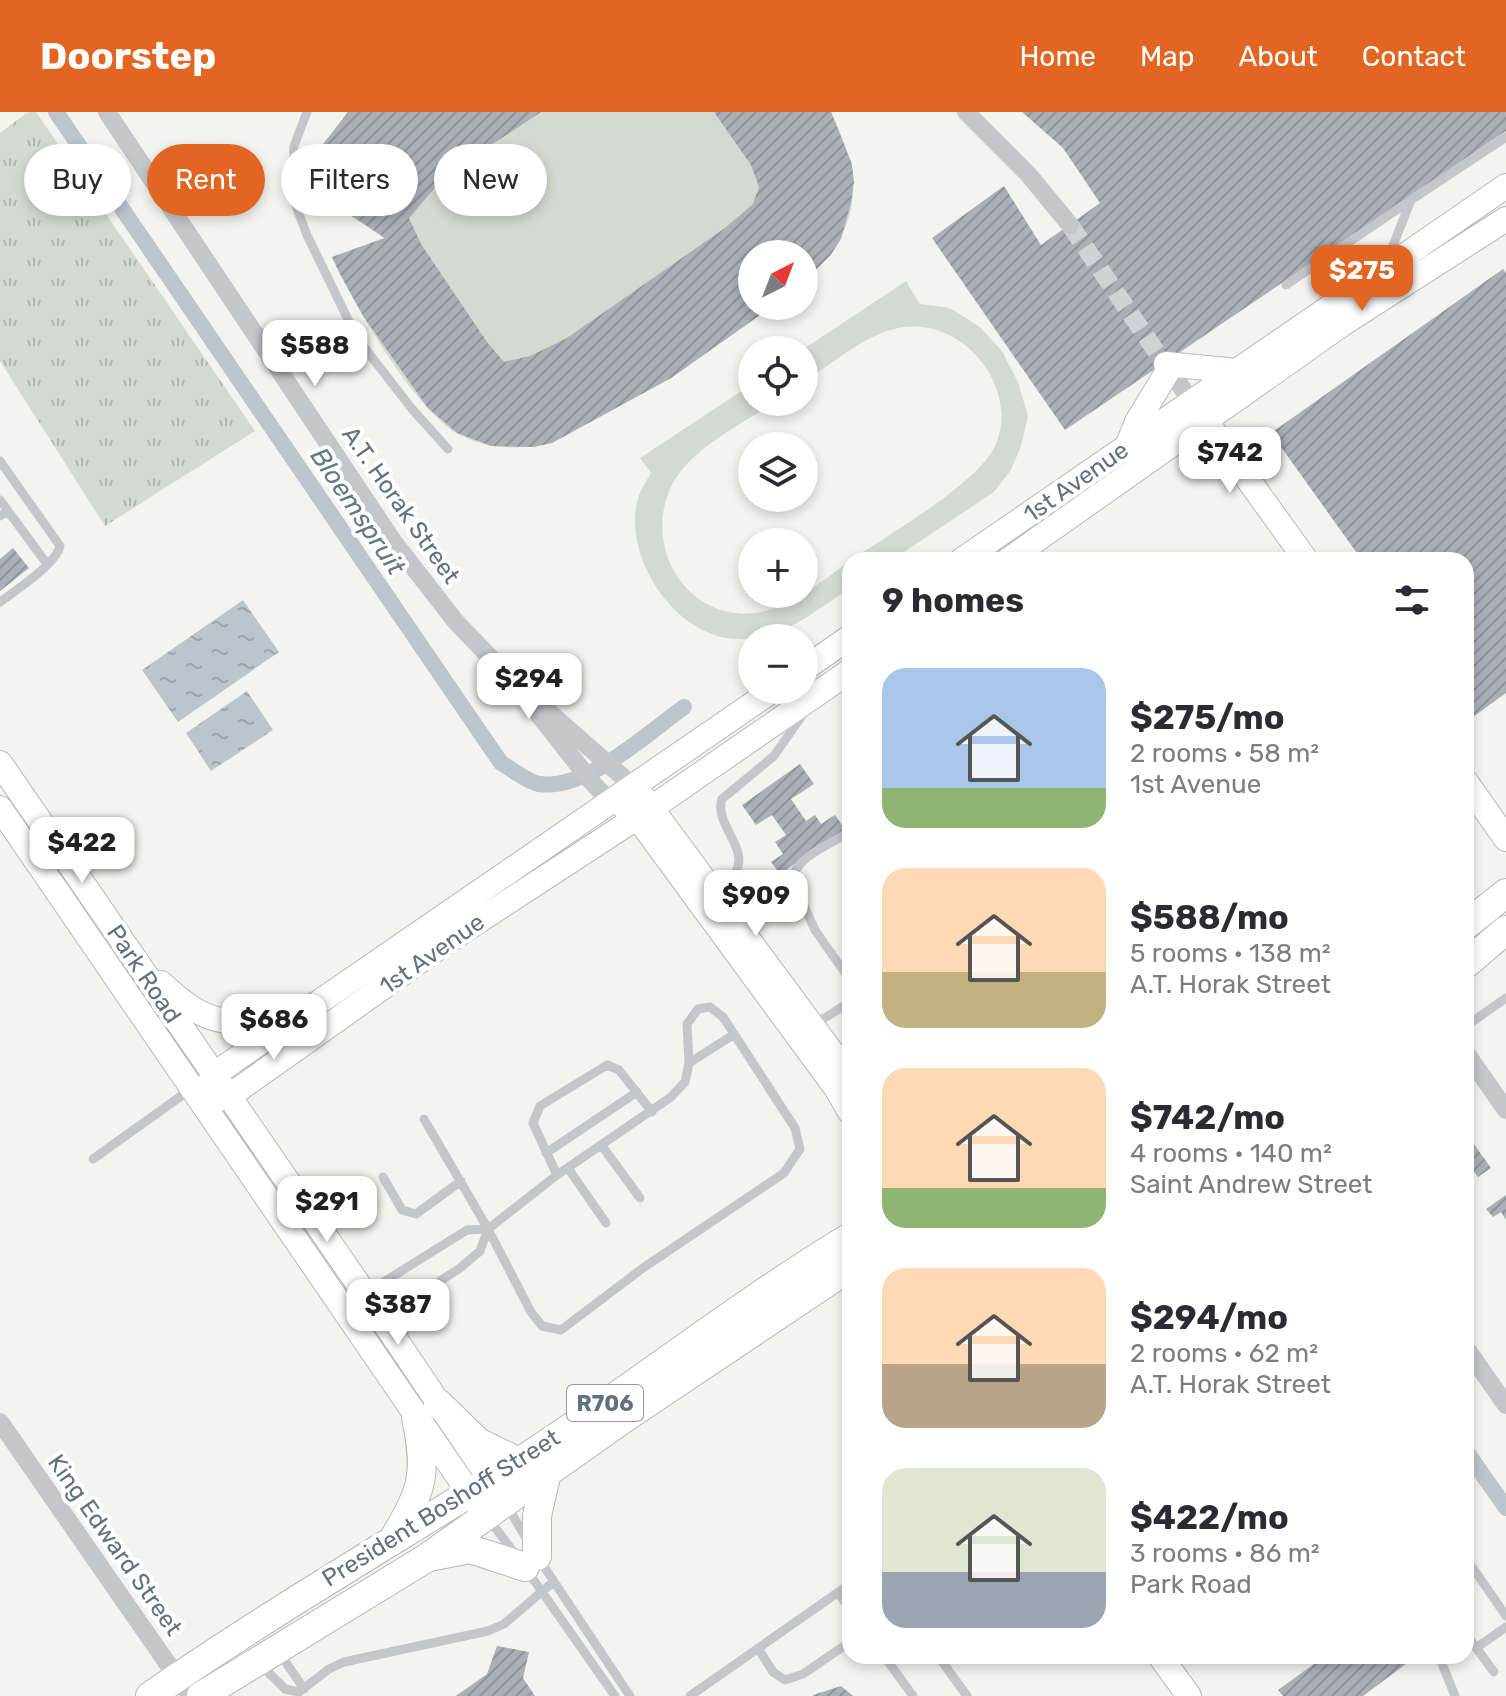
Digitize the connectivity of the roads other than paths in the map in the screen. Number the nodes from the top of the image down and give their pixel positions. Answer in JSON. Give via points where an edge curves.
{"nodes":[{"id":1,"x":307,"y":112,"type":"edge"},
{"id":2,"x":966,"y":112,"type":"edge"},
{"id":3,"x":114,"y":115,"type":"edge"},
{"id":4,"x":1506,"y":137,"type":"edge"},
{"id":5,"x":1506,"y":186,"type":"edge"},
{"id":6,"x":1411,"y":200,"type":"junction"},
{"id":7,"x":1506,"y":219,"type":"edge"},
{"id":8,"x":1070,"y":225,"type":"tunnel mouth"},
{"id":9,"x":1385,"y":268,"type":"junction"},
{"id":10,"x":1286,"y":285,"type":"dead end"},
{"id":11,"x":1167,"y":366,"type":"junction"},
{"id":12,"x":1237,"y":371,"type":"junction"},
{"id":13,"x":1199,"y":411,"type":"junction"},
{"id":14,"x":1127,"y":447,"type":"junction"},
{"id":15,"x":448,"y":449,"type":"dead end"},
{"id":16,"x":0,"y":461,"type":"edge"},
{"id":17,"x":0,"y":500,"type":"edge"},
{"id":18,"x":4,"y":513,"type":"edge"},
{"id":19,"x":974,"y":552,"type":"edge"},
{"id":20,"x":1018,"y":552,"type":"edge"},
{"id":21,"x":1300,"y":552,"type":"edge"},
{"id":22,"x":47,"y":564,"type":"junction"},
{"id":23,"x":0,"y":602,"type":"edge"},
{"id":24,"x":842,"y":643,"type":"edge"},
{"id":25,"x":818,"y":659,"type":"edge"},
{"id":26,"x":509,"y":677,"type":"junction"},
{"id":27,"x":842,"y":677,"type":"edge"},
{"id":28,"x":818,"y":693,"type":"edge"},
{"id":29,"x":753,"y":704,"type":"edge"},
{"id":30,"x":803,"y":704,"type":"edge"},
{"id":31,"x":810,"y":704,"type":"edge"},
{"id":32,"x":0,"y":763,"type":"edge"},
{"id":33,"x":623,"y":793,"type":"junction"},
{"id":34,"x":1474,"y":793,"type":"edge"},
{"id":35,"x":0,"y":808,"type":"edge"},
{"id":36,"x":645,"y":812,"type":"junction"},
{"id":37,"x":842,"y":837,"type":"edge"},
{"id":38,"x":1506,"y":839,"type":"edge"},
{"id":39,"x":1506,"y":893,"type":"edge"},
{"id":40,"x":716,"y":894,"type":"junction"},
{"id":41,"x":1474,"y":919,"type":"edge"},
{"id":42,"x":1506,"y":930,"type":"edge"},
{"id":43,"x":130,"y":954,"type":"junction"},
{"id":44,"x":1474,"y":957,"type":"edge"},
{"id":45,"x":842,"y":969,"type":"edge"},
{"id":46,"x":1506,"y":998,"type":"edge"},
{"id":47,"x":842,"y":1007,"type":"edge"},
{"id":48,"x":308,"y":1010,"type":"junction"},
{"id":49,"x":1474,"y":1020,"type":"edge"},
{"id":50,"x":812,"y":1026,"type":"junction"},
{"id":51,"x":733,"y":1035,"type":"junction"},
{"id":52,"x":689,"y":1063,"type":"junction"},
{"id":53,"x":1474,"y":1064,"type":"edge"},
{"id":54,"x":842,"y":1066,"type":"edge"},
{"id":55,"x":213,"y":1075,"type":"junction"},
{"id":56,"x":637,"y":1092,"type":"junction"},
{"id":57,"x":196,"y":1095,"type":"junction"},
{"id":58,"x":228,"y":1097,"type":"junction"},
{"id":59,"x":842,"y":1098,"type":"edge"},
{"id":60,"x":1506,"y":1110,"type":"edge"},
{"id":61,"x":652,"y":1112,"type":"junction"},
{"id":62,"x":424,"y":1119,"type":"dead end"},
{"id":63,"x":602,"y":1146,"type":"junction"},
{"id":64,"x":546,"y":1153,"type":"junction"},
{"id":65,"x":93,"y":1159,"type":"dead end"},
{"id":66,"x":568,"y":1168,"type":"junction"},
{"id":67,"x":557,"y":1175,"type":"junction"},
{"id":68,"x":383,"y":1177,"type":"dead end"},
{"id":69,"x":461,"y":1181,"type":"junction"},
{"id":70,"x":640,"y":1198,"type":"dead end"},
{"id":71,"x":606,"y":1223,"type":"dead end"},
{"id":72,"x":488,"y":1229,"type":"junction"},
{"id":73,"x":842,"y":1242,"type":"edge"},
{"id":74,"x":842,"y":1272,"type":"edge"},
{"id":75,"x":365,"y":1294,"type":"junction"},
{"id":76,"x":382,"y":1319,"type":"junction"},
{"id":77,"x":1474,"y":1359,"type":"edge"},
{"id":78,"x":1506,"y":1405,"type":"edge"},
{"id":79,"x":427,"y":1410,"type":"junction"},
{"id":80,"x":0,"y":1422,"type":"edge"},
{"id":81,"x":519,"y":1462,"type":"junction"},
{"id":82,"x":547,"y":1472,"type":"junction"},
{"id":83,"x":488,"y":1498,"type":"junction"},
{"id":84,"x":393,"y":1540,"type":"junction"},
{"id":85,"x":425,"y":1559,"type":"junction"},
{"id":86,"x":531,"y":1562,"type":"junction"},
{"id":87,"x":1474,"y":1570,"type":"edge"},
{"id":88,"x":552,"y":1583,"type":"junction"},
{"id":89,"x":842,"y":1590,"type":"edge"},
{"id":90,"x":543,"y":1592,"type":"junction"},
{"id":91,"x":838,"y":1593,"type":"junction"},
{"id":92,"x":842,"y":1598,"type":"edge"},
{"id":93,"x":1506,"y":1616,"type":"edge"},
{"id":94,"x":1506,"y":1627,"type":"edge"},
{"id":95,"x":1474,"y":1645,"type":"edge"},
{"id":96,"x":842,"y":1647,"type":"edge"},
{"id":97,"x":758,"y":1648,"type":"junction"},
{"id":98,"x":1476,"y":1648,"type":"junction"},
{"id":99,"x":266,"y":1654,"type":"junction"},
{"id":100,"x":890,"y":1664,"type":"edge"},
{"id":101,"x":944,"y":1664,"type":"edge"},
{"id":102,"x":1166,"y":1664,"type":"edge"},
{"id":103,"x":1442,"y":1664,"type":"edge"},
{"id":104,"x":1494,"y":1672,"type":"dead end"},
{"id":105,"x":184,"y":1687,"type":"edge"},
{"id":106,"x":304,"y":1689,"type":"junction"},
{"id":107,"x":150,"y":1696,"type":"edge"},
{"id":108,"x":201,"y":1696,"type":"edge"},
{"id":109,"x":615,"y":1696,"type":"edge"},
{"id":110,"x":630,"y":1696,"type":"edge"},
{"id":111,"x":690,"y":1696,"type":"edge"},
{"id":112,"x":913,"y":1696,"type":"edge"},
{"id":113,"x":967,"y":1696,"type":"edge"},
{"id":114,"x":1189,"y":1696,"type":"edge"},
{"id":115,"x":1455,"y":1696,"type":"edge"}],
"edges":[{"from":1,"to":15,"type":"lane","via":[[294,146],[292,196],[307,235],[357,338]]},
{"from":2,"to":8,"type":"street"},
{"from":3,"to":26,"type":"street","name":"A.T. Horak Street","via":[[393,541],[456,622]]},
{"from":4,"to":6,"type":"lane"},
{"from":5,"to":9,"type":"street","name":"1st Avenue"},
{"from":6,"to":9,"type":"lane"},
{"from":6,"to":10,"type":"lane"},
{"from":7,"to":13,"type":"street","name":"1st Avenue"},
{"from":9,"to":12,"type":"street","name":"1st Avenue"},
{"from":11,"to":12,"type":"street"},
{"from":11,"to":13,"type":"street"},
{"from":11,"to":14,"type":"street"},
{"from":12,"to":13,"type":"street","name":"1st Avenue"},
{"from":13,"to":14,"type":"street","name":"1st Avenue"},
{"from":13,"to":20,"type":"street","name":"1st Avenue"},
{"from":13,"to":21,"type":"street"},
{"from":14,"to":19,"type":"street","name":"1st Avenue"},
{"from":16,"to":22,"type":"lane","via":[[60,546]]},
{"from":17,"to":18,"type":"lane"},
{"from":18,"to":22,"type":"lane"},
{"from":22,"to":23,"type":"lane"},
{"from":24,"to":25,"type":"street"},
{"from":26,"to":33,"type":"street","name":"A.T. Horak Street","via":[[607,765]]},
{"from":26,"to":33,"type":"street","name":"A.T. Horak Street","via":[[602,793]]},
{"from":27,"to":28,"type":"street","name":"1st Avenue"},
{"from":29,"to":33,"type":"street","name":"1st Avenue"},
{"from":30,"to":36,"type":"street","name":"1st Avenue"},
{"from":31,"to":40,"type":"lane","via":[[774,756],[722,799],[721,814],[739,865]]},
{"from":32,"to":43,"type":"street","name":"Park Road"},
{"from":33,"to":36,"type":"street"},
{"from":33,"to":48,"type":"street","name":"1st Avenue"},
{"from":34,"to":38,"type":"street"},
{"from":35,"to":57,"type":"street","name":"Park Road"},
{"from":36,"to":40,"type":"street"},
{"from":36,"to":58,"type":"street","name":"1st Avenue","via":[[448,941]]},
{"from":36,"to":59,"type":"street"},
{"from":37,"to":45,"type":"lane","via":[[803,860],[792,880],[815,930]]},
{"from":39,"to":41,"type":"main road"},
{"from":40,"to":50,"type":"street"},
{"from":42,"to":44,"type":"main road"},
{"from":43,"to":48,"type":"street","via":[[178,999],[220,1021],[237,1024]]},
{"from":43,"to":55,"type":"street","name":"Park Road"},
{"from":46,"to":49,"type":"lane"},
{"from":47,"to":50,"type":"lane"},
{"from":48,"to":55,"type":"street","name":"1st Avenue"},
{"from":50,"to":54,"type":"street"},
{"from":51,"to":52,"type":"lane"},
{"from":51,"to":52,"type":"lane","via":[[710,1007],[698,1009],[687,1024]]},
{"from":51,"to":72,"type":"lane","via":[[795,1128],[800,1149],[784,1173],[561,1330],[542,1326],[531,1312]]},
{"from":52,"to":61,"type":"lane","via":[[685,1082]]},
{"from":53,"to":60,"type":"street"},
{"from":55,"to":57,"type":"street"},
{"from":55,"to":58,"type":"street","name":"Park Road"},
{"from":56,"to":61,"type":"lane"},
{"from":56,"to":64,"type":"lane"},
{"from":56,"to":64,"type":"lane","via":[[619,1070],[607,1065],[540,1106],[533,1123]]},
{"from":57,"to":58,"type":"street","name":"1st Avenue"},
{"from":57,"to":65,"type":"lane"},
{"from":57,"to":79,"type":"street","name":"Park Road"},
{"from":58,"to":75,"type":"street","name":"Park Road"},
{"from":61,"to":63,"type":"lane"},
{"from":62,"to":69,"type":"lane"},
{"from":63,"to":66,"type":"lane"},
{"from":63,"to":70,"type":"lane"},
{"from":64,"to":67,"type":"lane"},
{"from":66,"to":67,"type":"lane"},
{"from":66,"to":71,"type":"lane"},
{"from":67,"to":72,"type":"lane"},
{"from":68,"to":69,"type":"lane","via":[[402,1210],[416,1214]]},
{"from":69,"to":72,"type":"lane"},
{"from":72,"to":75,"type":"lane","via":[[467,1230]]},
{"from":72,"to":76,"type":"lane","via":[[480,1251]]},
{"from":73,"to":81,"type":"main road","name":"President Boshoff Street","number":"R706"},
{"from":74,"to":82,"type":"main road","name":"President Boshoff Street","number":"R706"},
{"from":75,"to":76,"type":"street","name":"Park Road"},
{"from":76,"to":79,"type":"street","name":"Park Road"},
{"from":77,"to":78,"type":"street"},
{"from":79,"to":81,"type":"main road"},
{"from":79,"to":83,"type":"street","name":"Park Road"},
{"from":79,"to":84,"type":"main road","via":[[424,1471],[415,1503]]},
{"from":80,"to":105,"type":"street","name":"King Edward Street"},
{"from":81,"to":83,"type":"main road","name":"President Boshoff Street","number":"R706"},
{"from":82,"to":83,"type":"main road","name":"President Boshoff Street","number":"R706"},
{"from":82,"to":86,"type":"main road"},
{"from":83,"to":84,"type":"main road","name":"President Boshoff Street","number":"R706"},
{"from":83,"to":85,"type":"main road","name":"President Boshoff Street","number":"R706"},
{"from":83,"to":86,"type":"lane"},
{"from":83,"to":86,"type":"lane"},
{"from":84,"to":105,"type":"main road","name":"President Boshoff Street","number":"R706"},
{"from":85,"to":86,"type":"main road","via":[[470,1549]]},
{"from":85,"to":99,"type":"main road","name":"President Boshoff Street","number":"R706"},
{"from":86,"to":88,"type":"lane"},
{"from":86,"to":90,"type":"lane"},
{"from":87,"to":93,"type":"lane"},
{"from":88,"to":90,"type":"lane"},
{"from":88,"to":110,"type":"lane"},
{"from":89,"to":91,"type":"lane"},
{"from":90,"to":106,"type":"lane","via":[[488,1631],[344,1662]]},
{"from":90,"to":109,"type":"lane"},
{"from":91,"to":92,"type":"lane"},
{"from":91,"to":97,"type":"lane"},
{"from":94,"to":98,"type":"lane"},
{"from":95,"to":98,"type":"lane"},
{"from":96,"to":97,"type":"lane","via":[[785,1680],[773,1672]]},
{"from":97,"to":111,"type":"lane"},
{"from":98,"to":104,"type":"lane"},
{"from":99,"to":106,"type":"lane"},
{"from":99,"to":106,"type":"lane","via":[[271,1677],[289,1692]]},
{"from":99,"to":108,"type":"main road","name":"President Boshoff Street","number":"R706"},
{"from":100,"to":112,"type":"lane"},
{"from":101,"to":113,"type":"lane"},
{"from":102,"to":114,"type":"street"},
{"from":103,"to":115,"type":"lane"},
{"from":105,"to":107,"type":"main road","name":"President Boshoff Street","number":"R706"}]}
